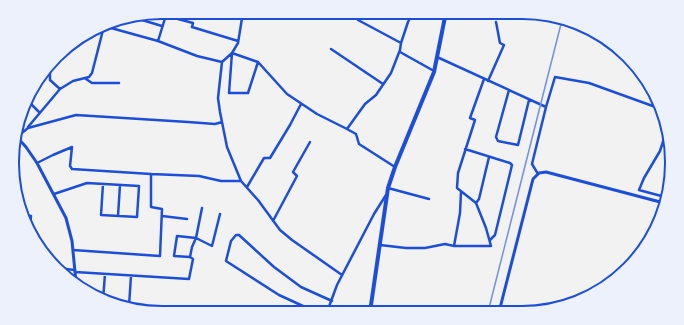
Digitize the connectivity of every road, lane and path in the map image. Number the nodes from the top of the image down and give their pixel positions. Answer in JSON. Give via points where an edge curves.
{"nodes":[{"id":1,"x":165,"y":19,"type":"edge"},
{"id":2,"x":242,"y":19,"type":"edge"},
{"id":3,"x":410,"y":19,"type":"edge"},
{"id":4,"x":445,"y":19,"type":"edge"},
{"id":5,"x":143,"y":20,"type":"edge"},
{"id":6,"x":178,"y":20,"type":"dead end"},
{"id":7,"x":358,"y":20,"type":"dead end"},
{"id":8,"x":496,"y":22,"type":"dead end"},
{"id":9,"x":163,"y":26,"type":"junction"},
{"id":10,"x":112,"y":28,"type":"edge"},
{"id":11,"x":102,"y":33,"type":"edge"},
{"id":12,"x":158,"y":41,"type":"junction"},
{"id":13,"x":238,"y":41,"type":"junction"},
{"id":14,"x":401,"y":43,"type":"junction"},
{"id":15,"x":331,"y":49,"type":"dead end"},
{"id":16,"x":400,"y":52,"type":"junction"},
{"id":17,"x":232,"y":53,"type":"junction"},
{"id":18,"x":437,"y":58,"type":"junction"},
{"id":19,"x":222,"y":62,"type":"junction"},
{"id":20,"x":258,"y":62,"type":"junction"},
{"id":21,"x":434,"y":71,"type":"junction"},
{"id":22,"x":50,"y":74,"type":"edge"},
{"id":23,"x":86,"y":79,"type":"junction"},
{"id":24,"x":484,"y":79,"type":"junction"},
{"id":25,"x":488,"y":81,"type":"junction"},
{"id":26,"x":119,"y":83,"type":"dead end"},
{"id":27,"x":383,"y":84,"type":"junction"},
{"id":28,"x":60,"y":88,"type":"junction"},
{"id":29,"x":509,"y":90,"type":"junction"},
{"id":30,"x":529,"y":100,"type":"junction"},
{"id":31,"x":301,"y":104,"type":"junction"},
{"id":32,"x":32,"y":105,"type":"edge"},
{"id":33,"x":653,"y":106,"type":"edge"},
{"id":34,"x":546,"y":107,"type":"junction"},
{"id":35,"x":39,"y":112,"type":"junction"},
{"id":36,"x":222,"y":122,"type":"junction"},
{"id":37,"x":28,"y":128,"type":"junction"},
{"id":38,"x":348,"y":129,"type":"junction"},
{"id":39,"x":23,"y":132,"type":"edge"},
{"id":40,"x":21,"y":141,"type":"edge"},
{"id":41,"x":663,"y":141,"type":"edge"},
{"id":42,"x":310,"y":142,"type":"dead end"},
{"id":43,"x":465,"y":149,"type":"junction"},
{"id":44,"x":489,"y":156,"type":"junction"},
{"id":45,"x":37,"y":163,"type":"junction"},
{"id":46,"x":395,"y":167,"type":"junction"},
{"id":47,"x":151,"y":174,"type":"junction"},
{"id":48,"x":538,"y":174,"type":"junction"},
{"id":49,"x":241,"y":181,"type":"junction"},
{"id":50,"x":103,"y":184,"type":"junction"},
{"id":51,"x":120,"y":185,"type":"junction"},
{"id":52,"x":247,"y":187,"type":"junction"},
{"id":53,"x":388,"y":188,"type":"junction"},
{"id":54,"x":462,"y":192,"type":"junction"},
{"id":55,"x":54,"y":194,"type":"junction"},
{"id":56,"x":386,"y":194,"type":"junction"},
{"id":57,"x":661,"y":196,"type":"edge"},
{"id":58,"x":429,"y":199,"type":"dead end"},
{"id":59,"x":659,"y":202,"type":"edge"},
{"id":60,"x":476,"y":203,"type":"junction"},
{"id":61,"x":202,"y":208,"type":"dead end"},
{"id":62,"x":220,"y":214,"type":"dead end"},
{"id":63,"x":118,"y":216,"type":"junction"},
{"id":64,"x":162,"y":216,"type":"junction"},
{"id":65,"x":187,"y":218,"type":"dead end"},
{"id":66,"x":273,"y":221,"type":"junction"},
{"id":67,"x":196,"y":238,"type":"junction"},
{"id":68,"x":490,"y":240,"type":"junction"},
{"id":69,"x":380,"y":245,"type":"junction"},
{"id":70,"x":454,"y":246,"type":"junction"},
{"id":71,"x":73,"y":250,"type":"junction"},
{"id":72,"x":190,"y":257,"type":"junction"},
{"id":73,"x":68,"y":270,"type":"edge"},
{"id":74,"x":75,"y":271,"type":"junction"},
{"id":75,"x":105,"y":274,"type":"junction"},
{"id":76,"x":342,"y":275,"type":"junction"},
{"id":77,"x":75,"y":276,"type":"edge"},
{"id":78,"x":131,"y":276,"type":"junction"},
{"id":79,"x":104,"y":293,"type":"edge"},
{"id":80,"x":332,"y":301,"type":"junction"},
{"id":81,"x":129,"y":302,"type":"edge"},
{"id":82,"x":303,"y":306,"type":"edge"},
{"id":83,"x":330,"y":306,"type":"edge"},
{"id":84,"x":371,"y":306,"type":"edge"},
{"id":85,"x":501,"y":306,"type":"edge"}],
"edges":[{"from":1,"to":9,"type":"street"},
{"from":2,"to":13,"type":"street"},
{"from":3,"to":14,"type":"street"},
{"from":4,"to":18,"type":"main road"},
{"from":5,"to":9,"type":"street"},
{"from":6,"to":13,"type":"street","via":[[193,23],[192,27]]},
{"from":7,"to":14,"type":"street"},
{"from":8,"to":25,"type":"street","via":[[500,43],[504,45]]},
{"from":9,"to":12,"type":"street"},
{"from":10,"to":12,"type":"street"},
{"from":11,"to":23,"type":"street","via":[[92,73]]},
{"from":12,"to":19,"type":"street"},
{"from":13,"to":17,"type":"street"},
{"from":14,"to":16,"type":"street"},
{"from":15,"to":27,"type":"street"},
{"from":16,"to":21,"type":"street"},
{"from":16,"to":27,"type":"street","via":[[392,73]]},
{"from":17,"to":19,"type":"street"},
{"from":17,"to":20,"type":"street"},
{"from":17,"to":20,"type":"street","via":[[229,93],[248,94]]},
{"from":18,"to":21,"type":"main road"},
{"from":18,"to":24,"type":"street"},
{"from":19,"to":36,"type":"street","via":[[218,98]]},
{"from":20,"to":31,"type":"street","via":[[287,94]]},
{"from":21,"to":46,"type":"main road"},
{"from":22,"to":28,"type":"street","via":[[50,80]]},
{"from":23,"to":26,"type":"street","via":[[92,83]]},
{"from":23,"to":28,"type":"street","via":[[73,81]]},
{"from":24,"to":25,"type":"street"},
{"from":24,"to":43,"type":"street","via":[[470,118],[475,120]]},
{"from":25,"to":29,"type":"street"},
{"from":27,"to":38,"type":"street"},
{"from":28,"to":35,"type":"street"},
{"from":29,"to":30,"type":"street"},
{"from":29,"to":30,"type":"street","via":[[496,137],[498,141],[518,145]]},
{"from":30,"to":34,"type":"street"},
{"from":31,"to":38,"type":"street"},
{"from":31,"to":52,"type":"street","via":[[270,158],[264,158]]},
{"from":32,"to":35,"type":"street"},
{"from":33,"to":34,"type":"street","via":[[589,83],[555,77]]},
{"from":34,"to":48,"type":"street","via":[[532,164]]},
{"from":35,"to":37,"type":"street"},
{"from":36,"to":37,"type":"street","via":[[215,124],[76,115]]},
{"from":36,"to":49,"type":"street","via":[[227,147]]},
{"from":37,"to":39,"type":"street"},
{"from":38,"to":46,"type":"street","via":[[356,134],[360,144]]},
{"from":40,"to":45,"type":"street"},
{"from":41,"to":57,"type":"street","via":[[639,190]]},
{"from":42,"to":66,"type":"street","via":[[293,172],[297,176]]},
{"from":43,"to":44,"type":"street"},
{"from":43,"to":54,"type":"street","via":[[458,173],[457,188]]},
{"from":44,"to":60,"type":"street"},
{"from":44,"to":68,"type":"street","via":[[512,165],[495,235]]},
{"from":45,"to":47,"type":"street","via":[[72,147],[72,169]]},
{"from":45,"to":55,"type":"street"},
{"from":46,"to":53,"type":"main road"},
{"from":47,"to":49,"type":"street"},
{"from":47,"to":64,"type":"street","via":[[151,207],[162,209]]},
{"from":48,"to":59,"type":"street","via":[[546,172]]},
{"from":48,"to":85,"type":"street","via":[[533,179]]},
{"from":49,"to":52,"type":"street"},
{"from":50,"to":51,"type":"street"},
{"from":50,"to":55,"type":"street","via":[[87,183]]},
{"from":50,"to":63,"type":"street","via":[[101,215]]},
{"from":51,"to":63,"type":"street"},
{"from":51,"to":63,"type":"street","via":[[139,186],[137,217]]},
{"from":52,"to":66,"type":"street"},
{"from":53,"to":56,"type":"main road"},
{"from":53,"to":58,"type":"street"},
{"from":54,"to":60,"type":"street"},
{"from":54,"to":70,"type":"street"},
{"from":55,"to":71,"type":"street","via":[[69,227]]},
{"from":56,"to":69,"type":"main road"},
{"from":56,"to":76,"type":"street"},
{"from":60,"to":68,"type":"street"},
{"from":61,"to":67,"type":"street"},
{"from":62,"to":67,"type":"street","via":[[212,246]]},
{"from":64,"to":65,"type":"street"},
{"from":64,"to":71,"type":"street","via":[[160,256]]},
{"from":66,"to":76,"type":"street","via":[[292,240]]},
{"from":67,"to":72,"type":"street"},
{"from":67,"to":72,"type":"street","via":[[176,236],[174,256]]},
{"from":68,"to":70,"type":"street","via":[[491,246]]},
{"from":69,"to":70,"type":"street","via":[[406,248],[445,244]]},
{"from":69,"to":84,"type":"main road"},
{"from":71,"to":74,"type":"street"},
{"from":72,"to":78,"type":"street","via":[[193,259],[189,279]]},
{"from":73,"to":74,"type":"street"},
{"from":74,"to":75,"type":"street"},
{"from":74,"to":77,"type":"street"},
{"from":75,"to":78,"type":"street"},
{"from":75,"to":79,"type":"street"},
{"from":76,"to":80,"type":"street"},
{"from":78,"to":81,"type":"street"},
{"from":80,"to":82,"type":"street","via":[[301,286],[236,235],[231,241],[226,261],[279,295]]},
{"from":80,"to":83,"type":"street"}]}
